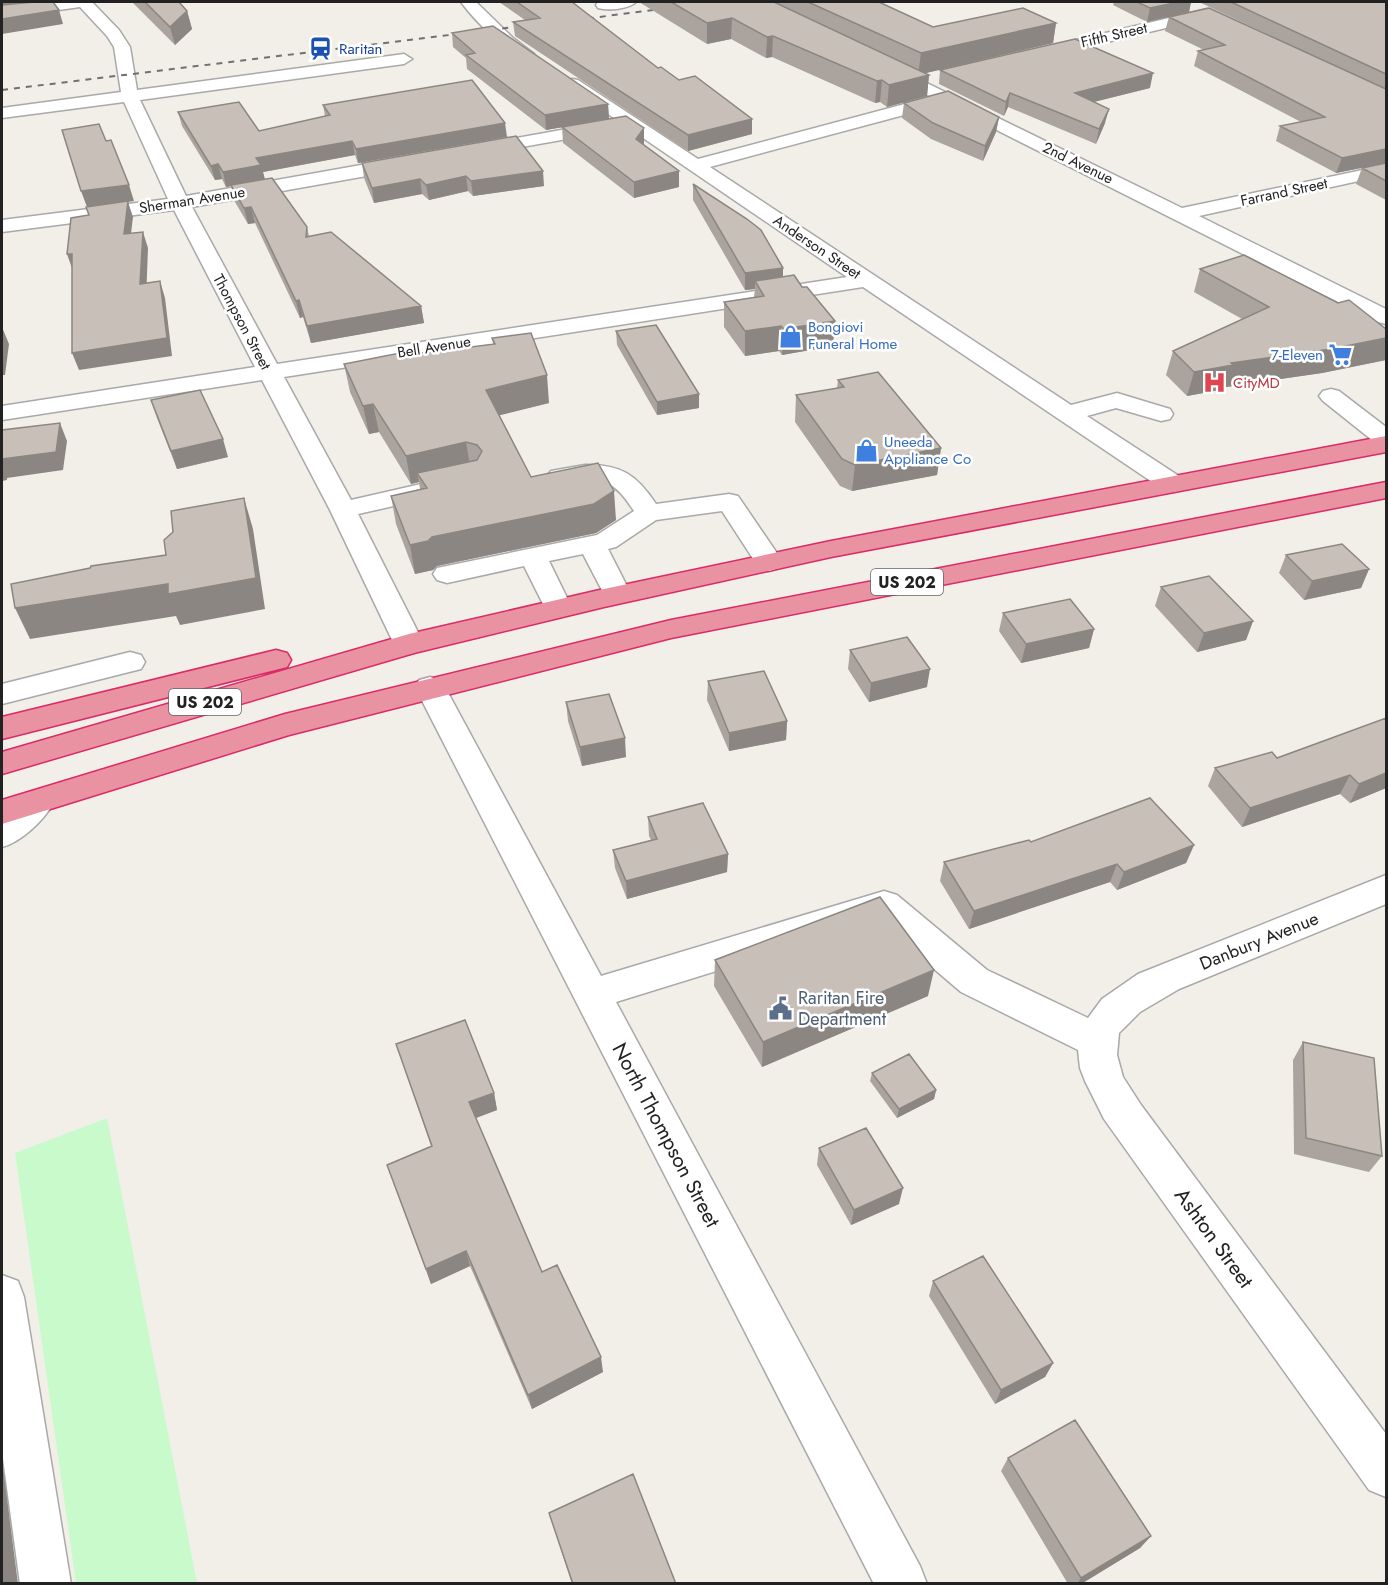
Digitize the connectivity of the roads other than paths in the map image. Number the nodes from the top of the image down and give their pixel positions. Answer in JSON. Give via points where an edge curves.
{"nodes":[{"id":1,"x":84,"y":2,"type":"edge"},
{"id":2,"x":468,"y":2,"type":"edge"},
{"id":3,"x":629,"y":2,"type":"edge"},
{"id":4,"x":603,"y":5,"type":"dead end"},
{"id":5,"x":1204,"y":9,"type":"edge"},
{"id":6,"x":2,"y":14,"type":"edge"},
{"id":7,"x":1029,"y":56,"type":"edge"},
{"id":8,"x":404,"y":59,"type":"dead end"},
{"id":9,"x":874,"y":62,"type":"edge"},
{"id":10,"x":935,"y":78,"type":"edge"},
{"id":11,"x":916,"y":82,"type":"junction"},
{"id":12,"x":130,"y":96,"type":"junction"},
{"id":13,"x":948,"y":98,"type":"junction"},
{"id":14,"x":2,"y":113,"type":"edge"},
{"id":15,"x":630,"y":123,"type":"junction"},
{"id":16,"x":465,"y":153,"type":"edge"},
{"id":17,"x":429,"y":159,"type":"edge"},
{"id":18,"x":694,"y":166,"type":"junction"},
{"id":19,"x":1386,"y":170,"type":"edge"},
{"id":20,"x":180,"y":204,"type":"junction"},
{"id":21,"x":1181,"y":214,"type":"junction"},
{"id":22,"x":2,"y":226,"type":"edge"},
{"id":23,"x":866,"y":280,"type":"junction"},
{"id":24,"x":1382,"y":312,"type":"edge"},
{"id":25,"x":269,"y":372,"type":"junction"},
{"id":26,"x":1331,"y":396,"type":"dead end"},
{"id":27,"x":2,"y":412,"type":"edge"},
{"id":28,"x":1067,"y":414,"type":"junction"},
{"id":29,"x":1161,"y":414,"type":"dead end"},
{"id":30,"x":1386,"y":442,"type":"edge"},
{"id":31,"x":544,"y":478,"type":"edge"},
{"id":32,"x":460,"y":483,"type":"edge"},
{"id":33,"x":1173,"y":484,"type":"junction"},
{"id":34,"x":1386,"y":490,"type":"edge"},
{"id":35,"x":342,"y":510,"type":"junction"},
{"id":36,"x":649,"y":513,"type":"junction"},
{"id":37,"x":592,"y":544,"type":"junction"},
{"id":38,"x":533,"y":556,"type":"junction"},
{"id":39,"x":769,"y":562,"type":"junction"},
{"id":40,"x":447,"y":574,"type":"dead end"},
{"id":41,"x":617,"y":594,"type":"junction"},
{"id":42,"x":558,"y":608,"type":"junction"},
{"id":43,"x":409,"y":644,"type":"junction"},
{"id":44,"x":130,"y":662,"type":"dead end"},
{"id":45,"x":430,"y":687,"type":"junction"},
{"id":46,"x":2,"y":693,"type":"edge"},
{"id":47,"x":2,"y":728,"type":"edge"},
{"id":48,"x":2,"y":763,"type":"edge"},
{"id":49,"x":118,"y":775,"type":"junction"},
{"id":50,"x":36,"y":804,"type":"junction"},
{"id":51,"x":2,"y":812,"type":"edge"},
{"id":52,"x":2,"y":818,"type":"edge"},
{"id":53,"x":2,"y":834,"type":"edge"},
{"id":54,"x":1386,"y":889,"type":"edge"},
{"id":55,"x":592,"y":994,"type":"junction"},
{"id":56,"x":1098,"y":1041,"type":"junction"},
{"id":57,"x":2,"y":1298,"type":"edge"},
{"id":58,"x":1386,"y":1473,"type":"edge"},
{"id":59,"x":46,"y":1584,"type":"edge"},
{"id":60,"x":902,"y":1584,"type":"edge"}],
"edges":[{"from":1,"to":6,"type":"street"},
{"from":1,"to":12,"type":"street","name":"Thompson Street","via":[[122,47]]},
{"from":2,"to":15,"type":"street","name":"Anderson Street","via":[[507,41]]},
{"from":3,"to":4,"type":"street"},
{"from":5,"to":7,"type":"street","name":"Fifth Street"},
{"from":8,"to":12,"type":"street"},
{"from":9,"to":11,"type":"street","name":"2nd Avenue"},
{"from":10,"to":11,"type":"street"},
{"from":11,"to":13,"type":"street","name":"2nd Avenue"},
{"from":12,"to":14,"type":"street"},
{"from":12,"to":20,"type":"street","name":"Thompson Street"},
{"from":13,"to":18,"type":"street"},
{"from":13,"to":21,"type":"street","name":"2nd Avenue"},
{"from":15,"to":16,"type":"street"},
{"from":15,"to":18,"type":"street","name":"Anderson Street"},
{"from":17,"to":20,"type":"street","name":"Sherman Avenue"},
{"from":18,"to":23,"type":"street","name":"Anderson Street"},
{"from":19,"to":21,"type":"street","name":"Farrand Street"},
{"from":20,"to":22,"type":"street","name":"Sherman Avenue"},
{"from":20,"to":25,"type":"street","name":"Thompson Street"},
{"from":21,"to":24,"type":"street","name":"2nd Avenue"},
{"from":23,"to":25,"type":"street","name":"Bell Avenue"},
{"from":23,"to":28,"type":"street","name":"Anderson Street"},
{"from":25,"to":27,"type":"street","name":"Bell Avenue"},
{"from":25,"to":35,"type":"street","name":"Thompson Street"},
{"from":26,"to":30,"type":"street"},
{"from":28,"to":29,"type":"street","via":[[1116,400]]},
{"from":28,"to":33,"type":"street","name":"Anderson Street"},
{"from":30,"to":33,"type":"highway","number":"US 202"},
{"from":31,"to":36,"type":"street","via":[[605,473],[627,483]]},
{"from":32,"to":35,"type":"street"},
{"from":33,"to":39,"type":"highway","number":"US 202"},
{"from":34,"to":45,"type":"highway","number":"US 202","via":[[683,627]]},
{"from":35,"to":43,"type":"street","name":"Thompson Street"},
{"from":36,"to":37,"type":"street","via":[[606,541]]},
{"from":36,"to":39,"type":"street","via":[[729,502]]},
{"from":37,"to":38,"type":"street"},
{"from":37,"to":41,"type":"street"},
{"from":38,"to":40,"type":"street"},
{"from":38,"to":42,"type":"street"},
{"from":39,"to":41,"type":"highway","number":"US 202"},
{"from":41,"to":42,"type":"highway","number":"US 202"},
{"from":42,"to":43,"type":"highway","number":"US 202"},
{"from":43,"to":47,"type":"highway","via":[[296,656]]},
{"from":43,"to":48,"type":"highway","number":"US 202"},
{"from":44,"to":46,"type":"street"},
{"from":45,"to":49,"type":"highway","number":"US 202"},
{"from":45,"to":55,"type":"street","name":"North Thompson Street"},
{"from":49,"to":50,"type":"highway"},
{"from":49,"to":51,"type":"highway","number":"US 202"},
{"from":50,"to":52,"type":"highway"},
{"from":50,"to":53,"type":"street"},
{"from":54,"to":56,"type":"street","name":"Danbury Avenue","via":[[1157,983],[1115,1010]]},
{"from":55,"to":56,"type":"street","via":[[884,905],[974,981]]},
{"from":55,"to":60,"type":"street","name":"North Thompson Street"},
{"from":56,"to":58,"type":"street","name":"Ashton Street","via":[[1103,1075],[1114,1098]]},
{"from":57,"to":59,"type":"street"}]}
